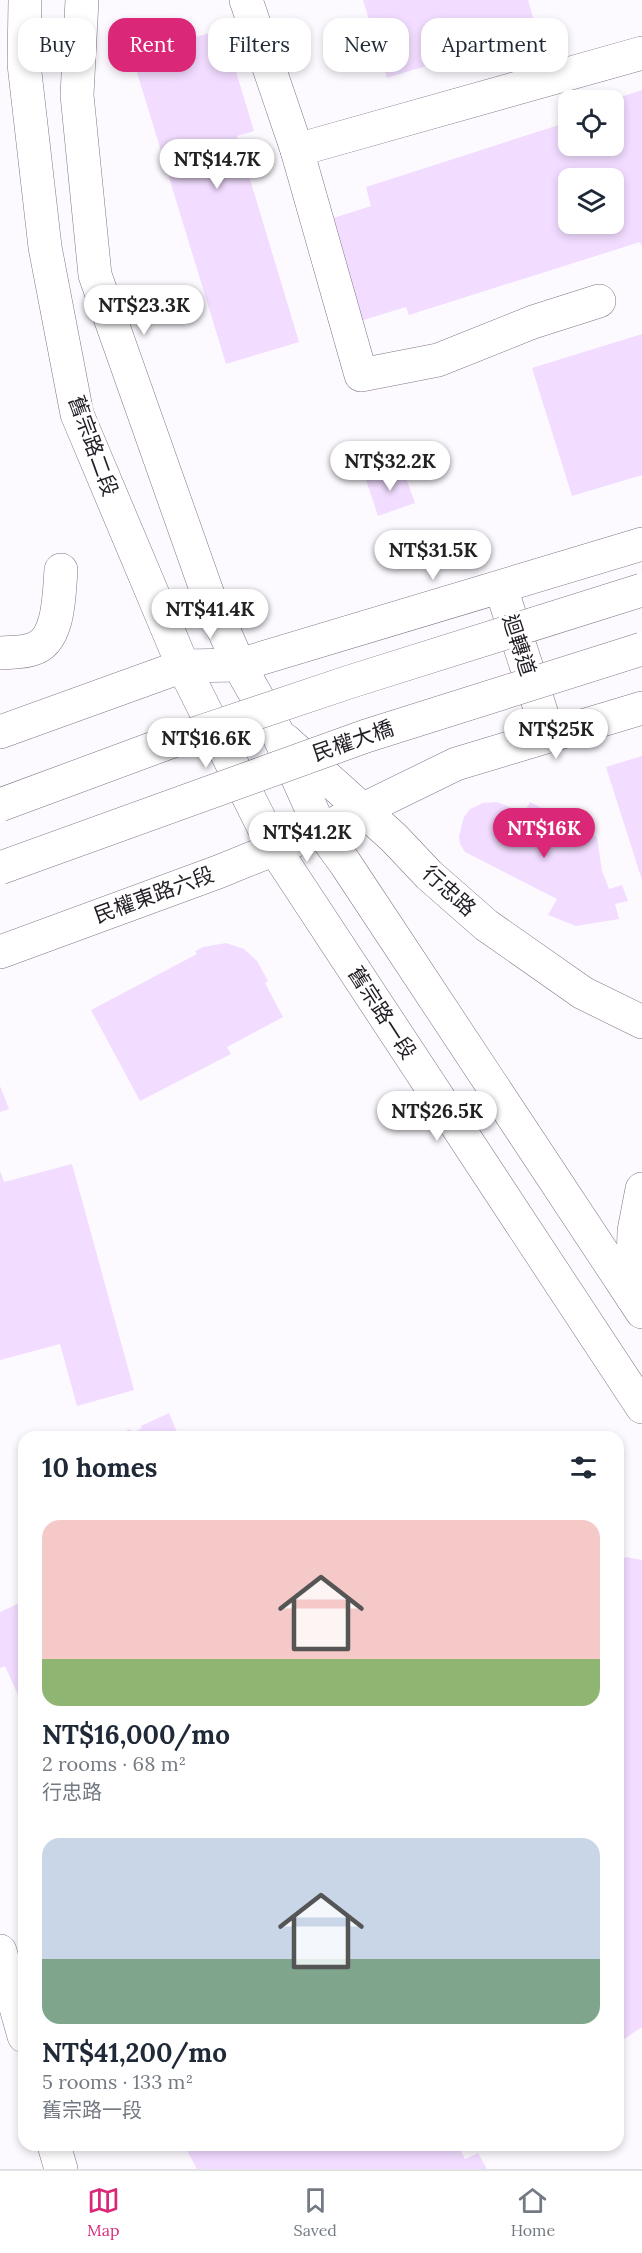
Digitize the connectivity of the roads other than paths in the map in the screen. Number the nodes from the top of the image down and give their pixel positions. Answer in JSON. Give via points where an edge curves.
{"nodes":[{"id":1,"x":25,"y":0,"type":"edge"},
{"id":2,"x":82,"y":0,"type":"edge"},
{"id":3,"x":246,"y":0,"type":"edge"},
{"id":4,"x":642,"y":53,"type":"edge"},
{"id":5,"x":297,"y":150,"type":"junction"},
{"id":6,"x":599,"y":301,"type":"dead end"},
{"id":7,"x":642,"y":544,"type":"edge"},
{"id":8,"x":61,"y":570,"type":"dead end"},
{"id":9,"x":501,"y":588,"type":"junction"},
{"id":10,"x":642,"y":591,"type":"edge"},
{"id":11,"x":642,"y":649,"type":"edge"},
{"id":12,"x":0,"y":653,"type":"edge"},
{"id":13,"x":239,"y":665,"type":"junction"},
{"id":14,"x":183,"y":666,"type":"junction"},
{"id":15,"x":642,"y":708,"type":"edge"},
{"id":16,"x":0,"y":732,"type":"edge"},
{"id":17,"x":277,"y":732,"type":"junction"},
{"id":18,"x":549,"y":736,"type":"junction"},
{"id":19,"x":0,"y":805,"type":"edge"},
{"id":20,"x":362,"y":809,"type":"junction"},
{"id":21,"x":321,"y":830,"type":"junction"},
{"id":22,"x":274,"y":849,"type":"junction"},
{"id":23,"x":0,"y":868,"type":"edge"},
{"id":24,"x":0,"y":952,"type":"edge"},
{"id":25,"x":642,"y":1022,"type":"edge"},
{"id":26,"x":642,"y":1189,"type":"edge"},
{"id":27,"x":637,"y":1304,"type":"edge"},
{"id":28,"x":642,"y":1407,"type":"edge"},
{"id":29,"x":0,"y":1951,"type":"edge"},
{"id":30,"x":18,"y":2015,"type":"edge"},
{"id":31,"x":56,"y":2151,"type":"edge"},
{"id":32,"x":61,"y":2169,"type":"edge"}],
"edges":[{"from":1,"to":14,"type":"main road","name":"舊宗路二段","via":[[24,64],[45,247],[77,414]]},
{"from":2,"to":13,"type":"main road","via":[[77,95],[95,275],[207,592]]},
{"from":3,"to":5,"type":"main road"},
{"from":4,"to":5,"type":"main road"},
{"from":5,"to":6,"type":"main road","via":[[361,375],[438,360]]},
{"from":7,"to":9,"type":"main road"},
{"from":8,"to":12,"type":"main road","via":[[51,634],[34,649]]},
{"from":9,"to":13,"type":"main road"},
{"from":9,"to":18,"type":"main road","name":"迴轉道"},
{"from":10,"to":19,"type":"main road","bridge":true,"via":[[338,686]]},
{"from":11,"to":23,"type":"main road","name":"民權大橋","bridge":true,"via":[[366,736]]},
{"from":13,"to":14,"type":"main road"},
{"from":13,"to":17,"type":"main road"},
{"from":14,"to":16,"type":"main road"},
{"from":14,"to":22,"type":"main road","name":"舊宗路一段"},
{"from":15,"to":18,"type":"main road","name":"民權東路六段"},
{"from":17,"to":20,"type":"main road","name":"行忠路"},
{"from":17,"to":21,"type":"main road"},
{"from":18,"to":20,"type":"main road","name":"民權東路六段","via":[[456,764]]},
{"from":20,"to":21,"type":"main road","name":"民權東路六段"},
{"from":20,"to":25,"type":"main road","name":"行忠路","via":[[486,925],[583,993]]},
{"from":21,"to":22,"type":"main road","name":"民權東路六段"},
{"from":21,"to":27,"type":"main road"},
{"from":22,"to":24,"type":"main road","name":"民權東路六段"},
{"from":22,"to":28,"type":"main road","name":"舊宗路一段"},
{"from":26,"to":27,"type":"main road","via":[[634,1231]]},
{"from":29,"to":30,"type":"main road"},
{"from":31,"to":32,"type":"main road"}]}
